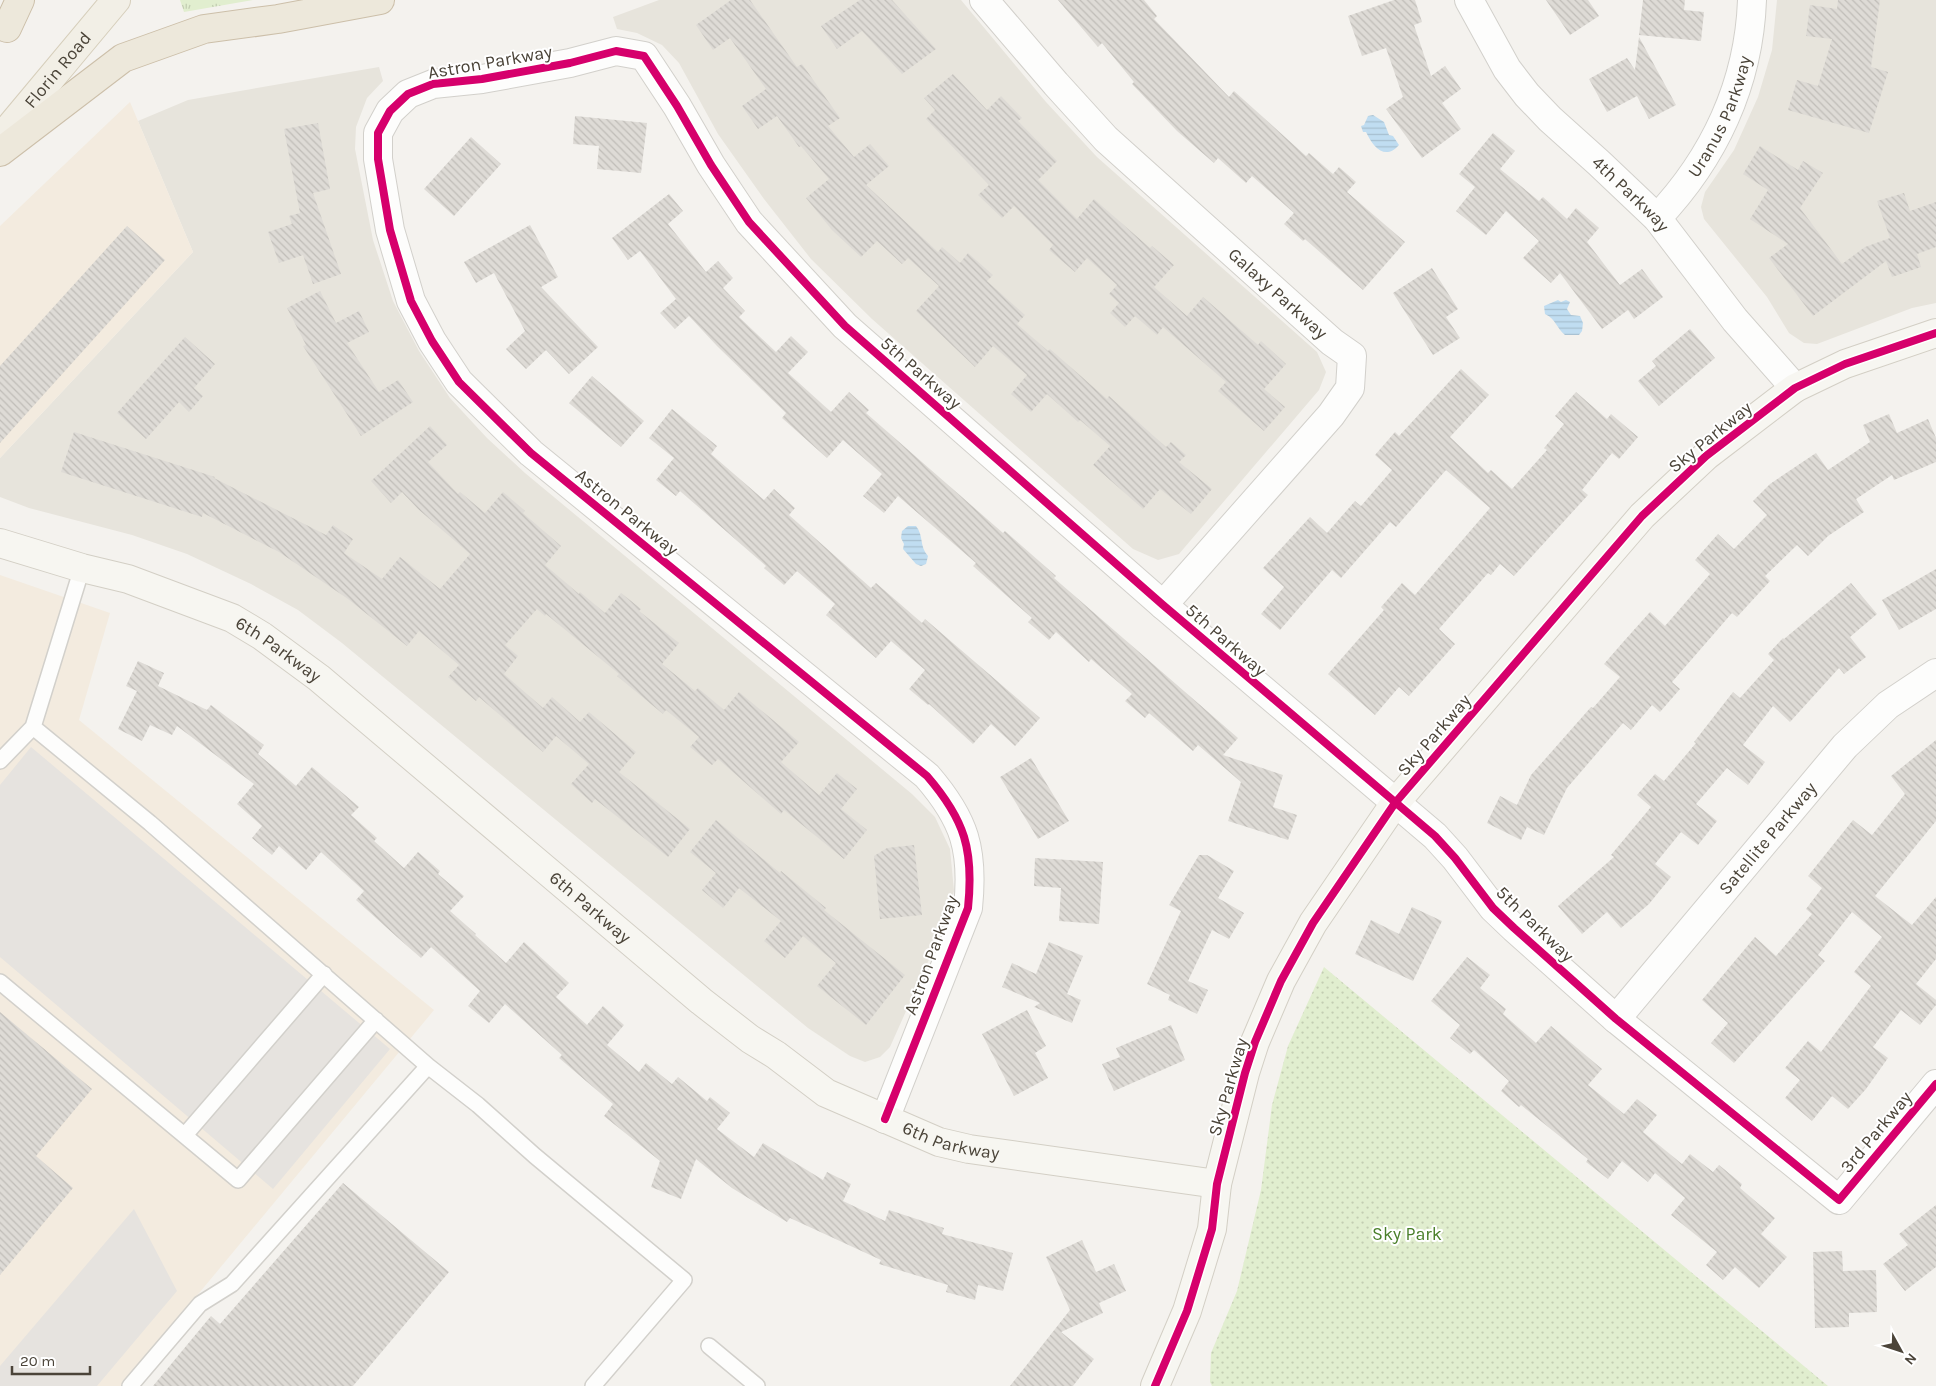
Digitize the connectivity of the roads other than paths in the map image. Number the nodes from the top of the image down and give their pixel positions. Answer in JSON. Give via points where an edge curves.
{"nodes":[{"id":1,"x":20,"y":0,"type":"edge"},
{"id":2,"x":30,"y":0,"type":"edge"},
{"id":3,"x":116,"y":0,"type":"edge"},
{"id":4,"x":380,"y":0,"type":"edge"},
{"id":5,"x":984,"y":0,"type":"edge"},
{"id":6,"x":1469,"y":0,"type":"edge"},
{"id":7,"x":1752,"y":0,"type":"edge"},
{"id":8,"x":4,"y":32,"type":"edge"},
{"id":9,"x":644,"y":56,"type":"joint"},
{"id":10,"x":0,"y":140,"type":"edge"},
{"id":11,"x":0,"y":152,"type":"edge"},
{"id":12,"x":1657,"y":218,"type":"junction"},
{"id":13,"x":1936,"y":333,"type":"edge"},
{"id":14,"x":1795,"y":388,"type":"junction"},
{"id":15,"x":0,"y":543,"type":"edge"},
{"id":16,"x":82,"y":568,"type":"junction"},
{"id":17,"x":1163,"y":605,"type":"junction"},
{"id":18,"x":1936,"y":673,"type":"edge"},
{"id":19,"x":33,"y":727,"type":"junction"},
{"id":20,"x":0,"y":761,"type":"edge"},
{"id":21,"x":1395,"y":803,"type":"junction"},
{"id":22,"x":324,"y":974,"type":"junction"},
{"id":23,"x":0,"y":982,"type":"edge"},
{"id":24,"x":1616,"y":1019,"type":"junction"},
{"id":25,"x":376,"y":1020,"type":"junction"},
{"id":26,"x":428,"y":1066,"type":"junction"},
{"id":27,"x":1936,"y":1084,"type":"edge"},
{"id":28,"x":885,"y":1119,"type":"junction"},
{"id":29,"x":184,"y":1135,"type":"junction"},
{"id":30,"x":1217,"y":1184,"type":"junction"},
{"id":31,"x":1840,"y":1200,"type":"joint"},
{"id":32,"x":709,"y":1346,"type":"dead end"},
{"id":33,"x":130,"y":1386,"type":"edge"},
{"id":34,"x":593,"y":1386,"type":"edge"},
{"id":35,"x":757,"y":1386,"type":"edge"},
{"id":36,"x":1155,"y":1386,"type":"edge"}],
"edges":[{"from":1,"to":8,"type":"highway"},
{"from":2,"to":8,"type":"main road"},
{"from":3,"to":10,"type":"main road","name":"Florin Road"},
{"from":4,"to":11,"type":"highway","via":[[278,19],[204,28],[123,58]]},
{"from":5,"to":17,"type":"street","name":"Galaxy Parkway","via":[[1106,139],[1332,342],[1352,356],[1350,388],[1331,415]]},
{"from":6,"to":12,"type":"street","name":"4th Parkway","via":[[1507,69],[1527,95]]},
{"from":7,"to":12,"type":"street","name":"Uranus Parkway","via":[[1746,56],[1722,128],[1693,176]]},
{"from":9,"to":17,"type":"street","name":"5th Parkway","via":[[749,222],[845,326]]},
{"from":9,"to":28,"type":"street","name":"Astron Parkway","via":[[616,51],[482,79],[433,84],[408,94],[390,111],[378,133],[378,159],[390,230],[411,301],[459,382],[531,453],[928,776],[960,823],[969,850],[968,908]]},
{"from":12,"to":14,"type":"street","name":"4th Parkway","via":[[1735,320]]},
{"from":13,"to":14,"type":"street","name":"Sky Parkway","via":[[1845,364]]},
{"from":14,"to":21,"type":"street","name":"Sky Parkway","via":[[1706,456],[1642,516]]},
{"from":15,"to":16,"type":"street","name":"6th Parkway"},
{"from":16,"to":19,"type":"lane"},
{"from":16,"to":28,"type":"street","name":"6th Parkway","via":[[162,590],[232,618],[270,641],[319,678],[736,1028],[826,1093]]},
{"from":17,"to":21,"type":"street","name":"5th Parkway"},
{"from":18,"to":24,"type":"street","name":"Satellite Parkway","via":[[1888,705],[1845,746]]},
{"from":19,"to":20,"type":"lane"},
{"from":19,"to":22,"type":"lane","via":[[150,823]]},
{"from":21,"to":24,"type":"street","name":"5th Parkway","via":[[1441,843],[1500,915]]},
{"from":21,"to":30,"type":"street","name":"Sky Parkway","via":[[1313,923],[1281,981],[1245,1073]]},
{"from":22,"to":25,"type":"lane"},
{"from":22,"to":29,"type":"lane"},
{"from":23,"to":29,"type":"lane"},
{"from":24,"to":31,"type":"street","name":"5th Parkway"},
{"from":25,"to":26,"type":"lane"},
{"from":25,"to":29,"type":"lane","via":[[238,1180]]},
{"from":26,"to":33,"type":"lane","via":[[232,1284],[200,1304]]},
{"from":26,"to":34,"type":"lane","via":[[684,1280]]},
{"from":27,"to":31,"type":"street","name":"3rd Parkway"},
{"from":28,"to":30,"type":"street","name":"6th Parkway","via":[[939,1142],[969,1149]]},
{"from":30,"to":36,"type":"street","name":"Sky Parkway","via":[[1212,1229],[1187,1311]]},
{"from":32,"to":35,"type":"lane"}]}
